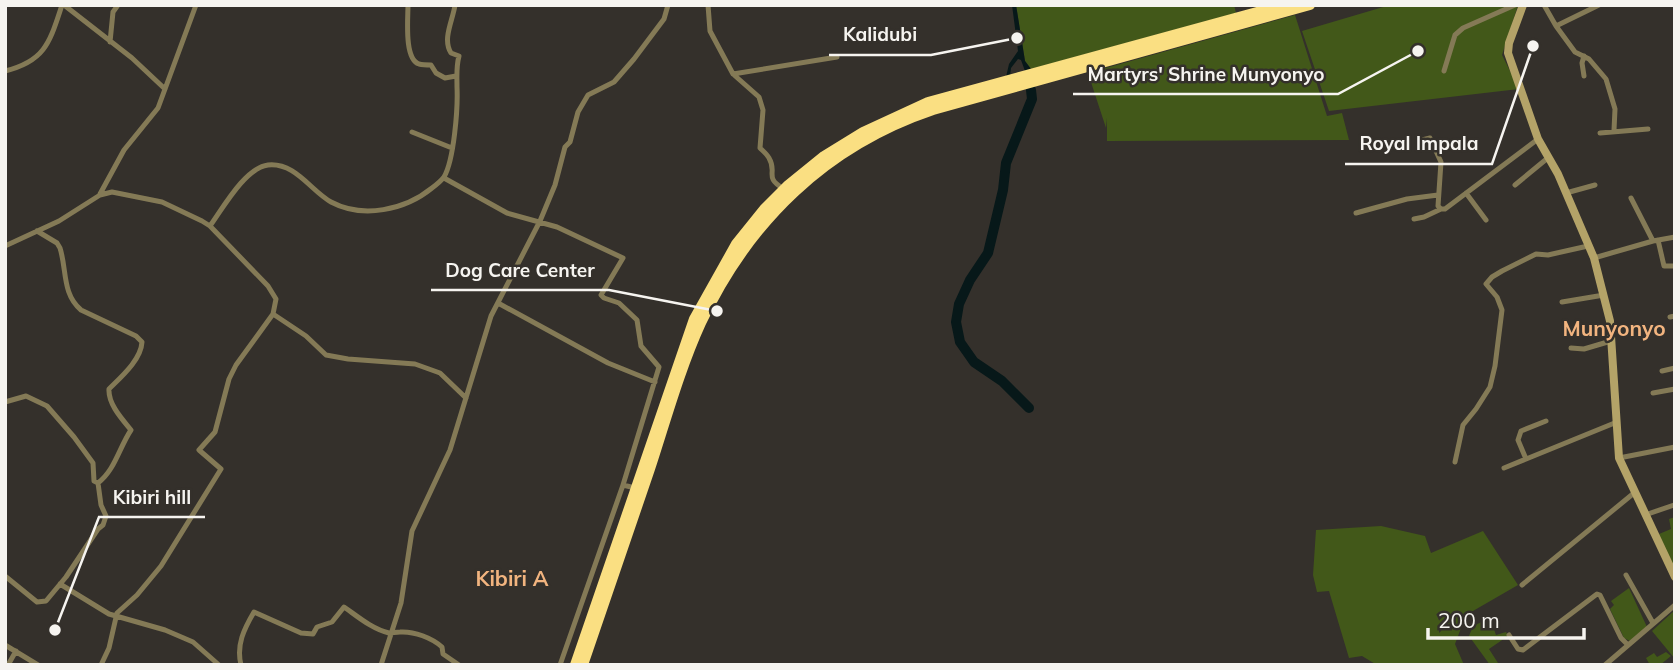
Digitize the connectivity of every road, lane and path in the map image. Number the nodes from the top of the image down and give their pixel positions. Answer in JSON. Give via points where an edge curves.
{"nodes":[{"id":1,"x":63,"y":5,"type":"edge"},
{"id":2,"x":118,"y":5,"type":"edge"},
{"id":3,"x":196,"y":5,"type":"edge"},
{"id":4,"x":408,"y":5,"type":"edge"},
{"id":5,"x":455,"y":5,"type":"edge"},
{"id":6,"x":668,"y":5,"type":"edge"},
{"id":7,"x":708,"y":5,"type":"edge"},
{"id":8,"x":1283,"y":5,"type":"edge"},
{"id":9,"x":1310,"y":5,"type":"edge"},
{"id":10,"x":1515,"y":5,"type":"edge"},
{"id":11,"x":1523,"y":5,"type":"edge"},
{"id":12,"x":1544,"y":5,"type":"edge"},
{"id":13,"x":1599,"y":5,"type":"edge"},
{"id":14,"x":1239,"y":21,"type":"junction"},
{"id":15,"x":1556,"y":26,"type":"junction"},
{"id":16,"x":110,"y":42,"type":"junction"},
{"id":17,"x":1584,"y":56,"type":"junction"},
{"id":18,"x":837,"y":57,"type":"dead end"},
{"id":19,"x":5,"y":71,"type":"edge"},
{"id":20,"x":1444,"y":71,"type":"dead end"},
{"id":21,"x":733,"y":74,"type":"junction"},
{"id":22,"x":456,"y":76,"type":"junction"},
{"id":23,"x":1584,"y":76,"type":"dead end"},
{"id":24,"x":165,"y":89,"type":"junction"},
{"id":25,"x":931,"y":106,"type":"junction"},
{"id":26,"x":1648,"y":129,"type":"dead end"},
{"id":27,"x":1614,"y":130,"type":"junction"},
{"id":28,"x":412,"y":132,"type":"dead end"},
{"id":29,"x":1600,"y":133,"type":"dead end"},
{"id":30,"x":1538,"y":139,"type":"junction"},
{"id":31,"x":1418,"y":141,"type":"dead end"},
{"id":32,"x":452,"y":148,"type":"junction"},
{"id":33,"x":1549,"y":157,"type":"junction"},
{"id":34,"x":444,"y":178,"type":"junction"},
{"id":35,"x":1515,"y":184,"type":"dead end"},
{"id":36,"x":1595,"y":185,"type":"dead end"},
{"id":37,"x":784,"y":189,"type":"junction"},
{"id":38,"x":1466,"y":192,"type":"junction"},
{"id":39,"x":1566,"y":192,"type":"junction"},
{"id":40,"x":100,"y":195,"type":"junction"},
{"id":41,"x":1438,"y":195,"type":"junction"},
{"id":42,"x":1631,"y":198,"type":"dead end"},
{"id":43,"x":1441,"y":209,"type":"junction"},
{"id":44,"x":1356,"y":213,"type":"dead end"},
{"id":45,"x":1414,"y":219,"type":"dead end"},
{"id":46,"x":1486,"y":220,"type":"dead end"},
{"id":47,"x":540,"y":221,"type":"junction"},
{"id":48,"x":210,"y":226,"type":"junction"},
{"id":49,"x":37,"y":232,"type":"junction"},
{"id":50,"x":1675,"y":237,"type":"edge"},
{"id":51,"x":1656,"y":241,"type":"junction"},
{"id":52,"x":5,"y":246,"type":"edge"},
{"id":53,"x":1588,"y":246,"type":"junction"},
{"id":54,"x":1594,"y":258,"type":"junction"},
{"id":55,"x":1675,"y":266,"type":"edge"},
{"id":56,"x":1605,"y":295,"type":"junction"},
{"id":57,"x":1562,"y":302,"type":"dead end"},
{"id":58,"x":498,"y":303,"type":"junction"},
{"id":59,"x":273,"y":314,"type":"junction"},
{"id":60,"x":1611,"y":341,"type":"junction"},
{"id":61,"x":1571,"y":348,"type":"dead end"},
{"id":62,"x":1675,"y":368,"type":"edge"},
{"id":63,"x":1662,"y":371,"type":"dead end"},
{"id":64,"x":655,"y":382,"type":"junction"},
{"id":65,"x":1675,"y":389,"type":"edge"},
{"id":66,"x":1653,"y":393,"type":"dead end"},
{"id":67,"x":466,"y":398,"type":"junction"},
{"id":68,"x":5,"y":402,"type":"edge"},
{"id":69,"x":1546,"y":421,"type":"dead end"},
{"id":70,"x":1618,"y":422,"type":"junction"},
{"id":71,"x":1675,"y":447,"type":"edge"},
{"id":72,"x":1619,"y":458,"type":"junction"},
{"id":73,"x":1526,"y":459,"type":"junction"},
{"id":74,"x":1455,"y":462,"type":"dead end"},
{"id":75,"x":1504,"y":468,"type":"dead end"},
{"id":76,"x":98,"y":483,"type":"junction"},
{"id":77,"x":622,"y":485,"type":"junction"},
{"id":78,"x":635,"y":488,"type":"junction"},
{"id":79,"x":1634,"y":493,"type":"junction"},
{"id":80,"x":1674,"y":505,"type":"edge"},
{"id":81,"x":1644,"y":515,"type":"junction"},
{"id":82,"x":1626,"y":575,"type":"dead end"},
{"id":83,"x":5,"y":576,"type":"edge"},
{"id":84,"x":1675,"y":577,"type":"edge"},
{"id":85,"x":60,"y":584,"type":"junction"},
{"id":86,"x":1522,"y":585,"type":"dead end"},
{"id":87,"x":1675,"y":605,"type":"edge"},
{"id":88,"x":115,"y":616,"type":"junction"},
{"id":89,"x":1653,"y":623,"type":"junction"},
{"id":90,"x":390,"y":633,"type":"junction"},
{"id":91,"x":1509,"y":635,"type":"dead end"},
{"id":92,"x":5,"y":645,"type":"edge"},
{"id":93,"x":1628,"y":645,"type":"junction"},
{"id":94,"x":16,"y":651,"type":"junction"},
{"id":95,"x":8,"y":665,"type":"edge"},
{"id":96,"x":38,"y":665,"type":"edge"},
{"id":97,"x":101,"y":665,"type":"edge"},
{"id":98,"x":219,"y":665,"type":"edge"},
{"id":99,"x":241,"y":665,"type":"edge"},
{"id":100,"x":381,"y":665,"type":"edge"},
{"id":101,"x":460,"y":665,"type":"edge"},
{"id":102,"x":560,"y":665,"type":"edge"},
{"id":103,"x":575,"y":665,"type":"edge"},
{"id":104,"x":583,"y":665,"type":"edge"},
{"id":105,"x":1605,"y":665,"type":"edge"}],
"edges":[{"from":1,"to":16,"type":"street"},
{"from":1,"to":19,"type":"street","via":[[44,50]]},
{"from":2,"to":16,"type":"street"},
{"from":3,"to":24,"type":"street"},
{"from":4,"to":22,"type":"street","via":[[413,60],[431,65],[445,78]]},
{"from":5,"to":22,"type":"street","via":[[447,48],[459,56]]},
{"from":6,"to":47,"type":"street","via":[[664,19],[614,82],[588,95]]},
{"from":7,"to":21,"type":"street","via":[[710,31]]},
{"from":8,"to":14,"type":"highway"},
{"from":9,"to":14,"type":"highway"},
{"from":10,"to":20,"type":"street","via":[[1462,28],[1455,35]]},
{"from":11,"to":30,"type":"street","via":[[1508,53]]},
{"from":12,"to":15,"type":"street"},
{"from":13,"to":15,"type":"street"},
{"from":14,"to":25,"type":"highway"},
{"from":15,"to":17,"type":"street","via":[[1575,52]]},
{"from":16,"to":24,"type":"street"},
{"from":17,"to":23,"type":"street"},
{"from":17,"to":27,"type":"street","via":[[1606,79],[1615,109]]},
{"from":18,"to":21,"type":"street"},
{"from":21,"to":37,"type":"street","via":[[759,97],[763,110],[760,148],[769,158],[771,178]]},
{"from":22,"to":32,"type":"street"},
{"from":24,"to":40,"type":"street","via":[[152,117],[124,150]]},
{"from":25,"to":37,"type":"highway","via":[[863,132]]},
{"from":25,"to":104,"type":"highway","via":[[817,171],[759,228],[728,272],[690,349]]},
{"from":26,"to":27,"type":"street"},
{"from":27,"to":29,"type":"street"},
{"from":28,"to":32,"type":"street"},
{"from":30,"to":33,"type":"street"},
{"from":30,"to":38,"type":"street"},
{"from":31,"to":41,"type":"street","via":[[1430,138],[1439,156]]},
{"from":32,"to":34,"type":"street"},
{"from":33,"to":35,"type":"street"},
{"from":33,"to":39,"type":"street"},
{"from":34,"to":47,"type":"street","via":[[507,213]]},
{"from":34,"to":48,"type":"street","via":[[408,204],[370,210],[339,205],[291,170],[268,165],[249,174]]},
{"from":36,"to":39,"type":"street"},
{"from":37,"to":78,"type":"highway","via":[[736,244],[703,301]]},
{"from":38,"to":43,"type":"street"},
{"from":38,"to":46,"type":"street"},
{"from":39,"to":53,"type":"street"},
{"from":40,"to":48,"type":"street","via":[[112,192],[162,202]]},
{"from":40,"to":49,"type":"street"},
{"from":41,"to":43,"type":"street"},
{"from":41,"to":44,"type":"street"},
{"from":42,"to":51,"type":"street"},
{"from":43,"to":45,"type":"street"},
{"from":47,"to":58,"type":"street"},
{"from":47,"to":64,"type":"street","via":[[622,258],[601,295],[619,303],[637,320],[641,346],[659,367]]},
{"from":48,"to":59,"type":"street","via":[[268,286],[276,299]]},
{"from":49,"to":52,"type":"street"},
{"from":49,"to":76,"type":"street","via":[[60,248],[74,304],[142,342],[127,371],[109,389],[108,395],[131,430],[107,476]]},
{"from":50,"to":51,"type":"street"},
{"from":51,"to":54,"type":"street"},
{"from":51,"to":55,"type":"street","via":[[1664,266]]},
{"from":53,"to":54,"type":"street"},
{"from":53,"to":74,"type":"street","via":[[1536,254],[1486,284],[1502,310],[1495,366],[1490,387],[1463,425]]},
{"from":54,"to":56,"type":"street"},
{"from":56,"to":57,"type":"street"},
{"from":56,"to":60,"type":"street"},
{"from":58,"to":64,"type":"street","via":[[608,363]]},
{"from":58,"to":67,"type":"street"},
{"from":59,"to":67,"type":"street","via":[[326,355],[424,367],[440,373]]},
{"from":59,"to":88,"type":"street","via":[[236,365],[215,432],[200,450],[221,469],[161,566]]},
{"from":60,"to":61,"type":"street"},
{"from":60,"to":70,"type":"street"},
{"from":62,"to":63,"type":"street"},
{"from":64,"to":77,"type":"street"},
{"from":65,"to":66,"type":"street"},
{"from":67,"to":90,"type":"street","via":[[446,461],[412,531],[401,603]]},
{"from":68,"to":76,"type":"street","via":[[26,396],[47,406],[93,463]]},
{"from":69,"to":73,"type":"street","via":[[1521,431],[1518,440]]},
{"from":70,"to":72,"type":"street"},
{"from":70,"to":73,"type":"street"},
{"from":71,"to":72,"type":"street"},
{"from":72,"to":79,"type":"street"},
{"from":73,"to":75,"type":"street"},
{"from":76,"to":85,"type":"street","via":[[106,516],[103,525]]},
{"from":77,"to":78,"type":"street"},
{"from":77,"to":102,"type":"street"},
{"from":78,"to":103,"type":"highway"},
{"from":79,"to":81,"type":"street"},
{"from":79,"to":86,"type":"street"},
{"from":80,"to":81,"type":"street"},
{"from":81,"to":84,"type":"street"},
{"from":82,"to":89,"type":"street"},
{"from":83,"to":85,"type":"street","via":[[37,602],[46,601]]},
{"from":85,"to":88,"type":"street"},
{"from":87,"to":89,"type":"street"},
{"from":88,"to":97,"type":"street"},
{"from":88,"to":98,"type":"street","via":[[193,642]]},
{"from":89,"to":93,"type":"street"},
{"from":90,"to":99,"type":"street","via":[[344,607],[313,634],[254,612],[237,651]]},
{"from":90,"to":100,"type":"street"},
{"from":90,"to":101,"type":"street","via":[[403,631],[437,642],[443,646],[443,654]]},
{"from":91,"to":93,"type":"street","via":[[1523,650],[1597,594]]},
{"from":92,"to":94,"type":"street"},
{"from":93,"to":105,"type":"street"},
{"from":94,"to":95,"type":"street"},
{"from":94,"to":96,"type":"street"}]}
